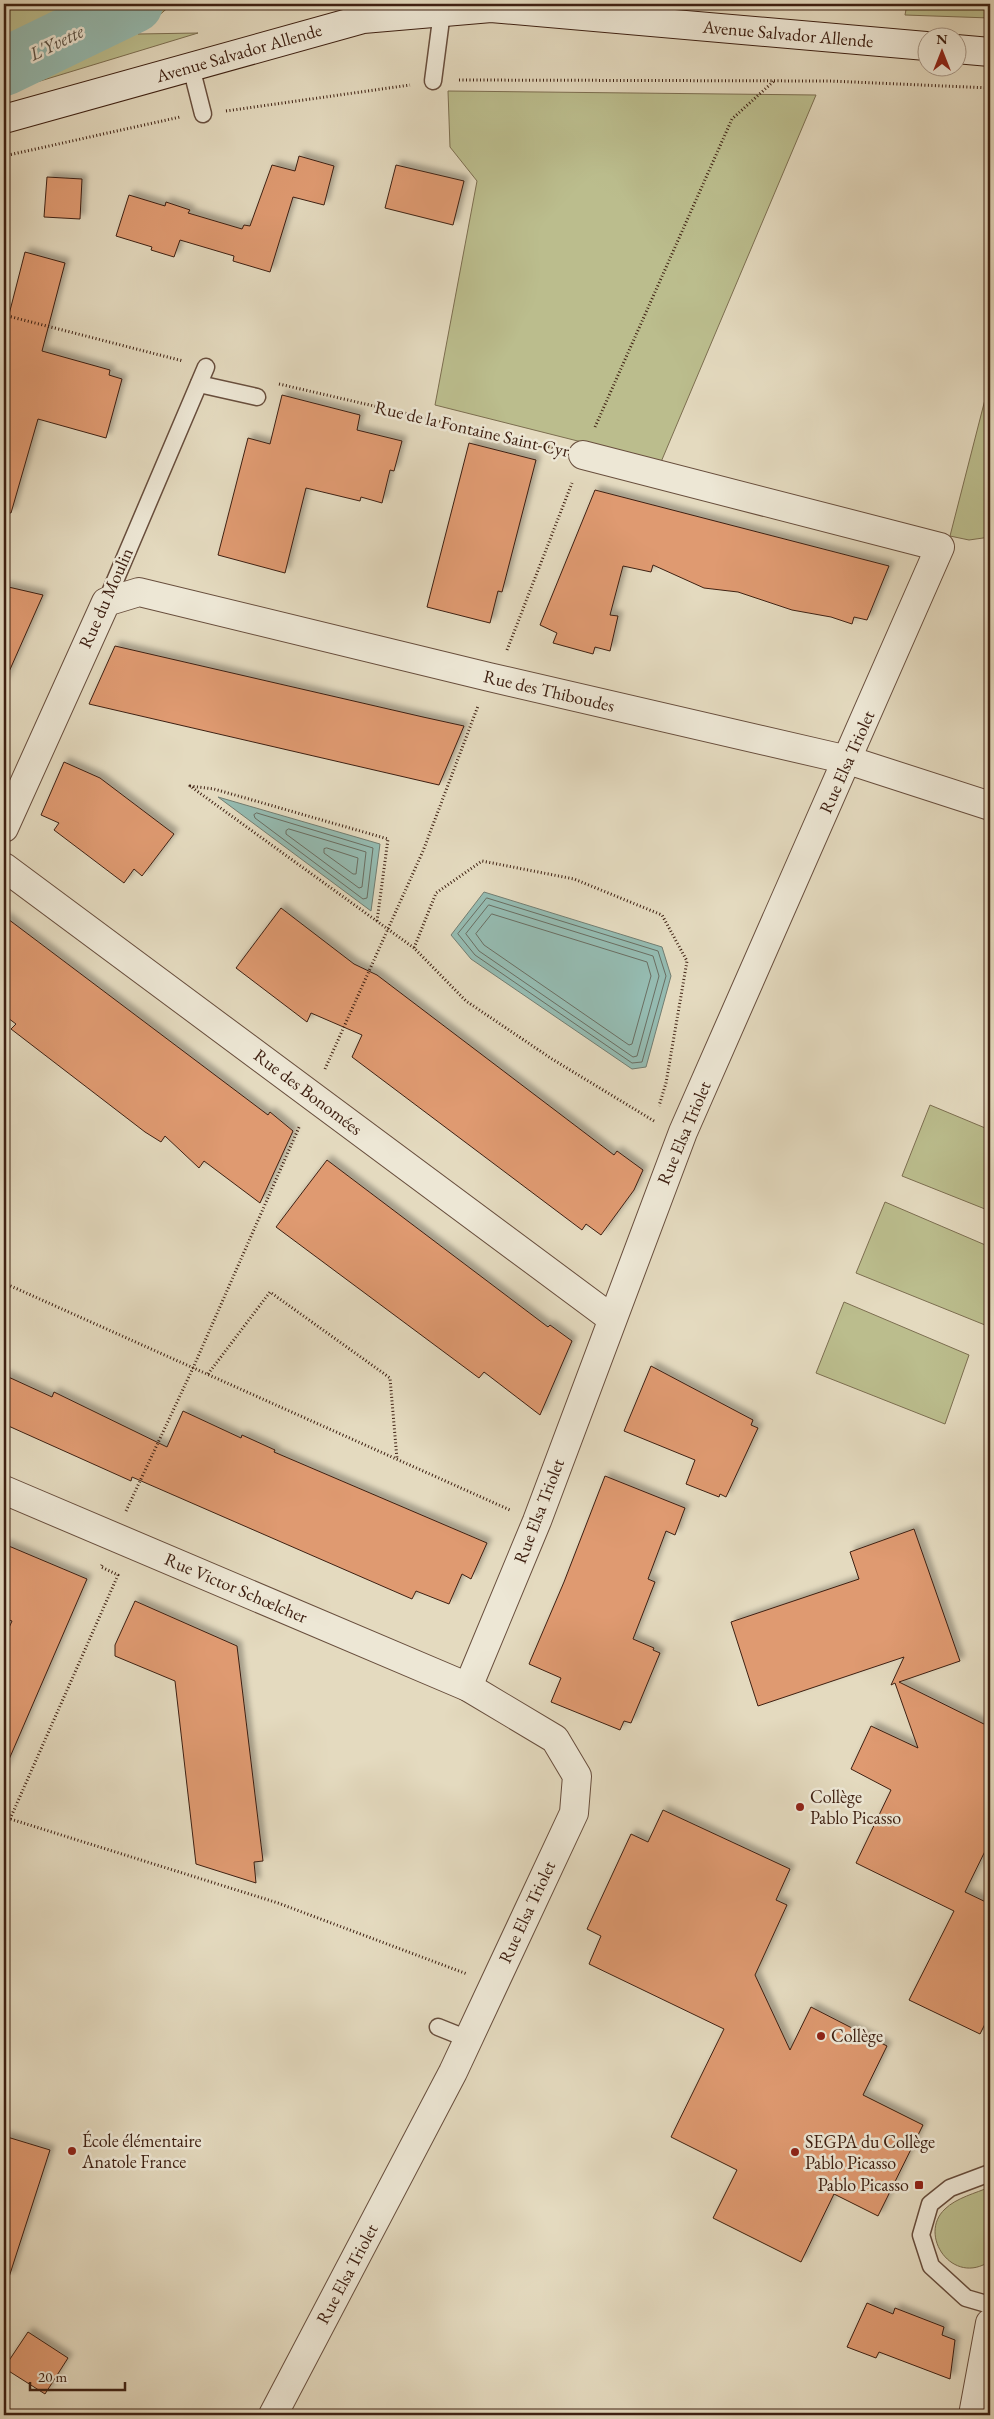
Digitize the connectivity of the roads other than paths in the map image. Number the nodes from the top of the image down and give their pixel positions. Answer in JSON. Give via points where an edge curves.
{"nodes":[{"id":1,"x":442,"y":12,"type":"junction"},
{"id":2,"x":916,"y":45,"type":"edge"},
{"id":3,"x":966,"y":50,"type":"edge"},
{"id":4,"x":990,"y":52,"type":"edge"},
{"id":5,"x":191,"y":67,"type":"junction"},
{"id":6,"x":433,"y":81,"type":"road end"},
{"id":7,"x":203,"y":114,"type":"road end"},
{"id":8,"x":4,"y":119,"type":"edge"},
{"id":9,"x":206,"y":367,"type":"road end"},
{"id":10,"x":199,"y":384,"type":"junction"},
{"id":11,"x":258,"y":397,"type":"dead end"},
{"id":12,"x":583,"y":455,"type":"road end"},
{"id":13,"x":940,"y":547,"type":"joint"},
{"id":14,"x":106,"y":602,"type":"junction"},
{"id":15,"x":848,"y":760,"type":"junction"},
{"id":16,"x":990,"y":806,"type":"edge"},
{"id":17,"x":4,"y":828,"type":"edge"},
{"id":18,"x":4,"y":867,"type":"edge"},
{"id":19,"x":611,"y":1318,"type":"junction"},
{"id":20,"x":4,"y":1490,"type":"edge"},
{"id":21,"x":468,"y":1688,"type":"junction"},
{"id":22,"x":438,"y":2026,"type":"dead end"},
{"id":23,"x":468,"y":2039,"type":"junction"},
{"id":24,"x":990,"y":2173,"type":"edge"},
{"id":25,"x":990,"y":2305,"type":"edge"},
{"id":26,"x":990,"y":2323,"type":"edge"},
{"id":27,"x":273,"y":2415,"type":"edge"},
{"id":28,"x":974,"y":2415,"type":"edge"}],
"edges":[{"from":1,"to":2,"type":"street","name":"Avenue Salvador Allende","via":[[491,8]]},
{"from":1,"to":5,"type":"street","name":"Avenue Salvador Allende","via":[[363,19]]},
{"from":1,"to":6,"type":"lane"},
{"from":3,"to":4,"type":"street"},
{"from":5,"to":7,"type":"lane"},
{"from":5,"to":8,"type":"street","name":"Avenue Salvador Allende"},
{"from":9,"to":10,"type":"lane","name":"Rue du Moulin"},
{"from":10,"to":11,"type":"lane"},
{"from":10,"to":14,"type":"lane","name":"Rue du Moulin"},
{"from":12,"to":13,"type":"street","name":"Rue de la Fontaine Saint-Cyr"},
{"from":13,"to":15,"type":"street","name":"Rue Elsa Triolet"},
{"from":14,"to":15,"type":"street","name":"Rue des Thiboudes","via":[[139,592],[469,673]]},
{"from":14,"to":17,"type":"street","name":"Rue du Moulin"},
{"from":15,"to":16,"type":"street","name":"Rue des Thiboudes"},
{"from":15,"to":19,"type":"street","name":"Rue Elsa Triolet","via":[[683,1132]]},
{"from":18,"to":19,"type":"street","name":"Rue des Bonomées"},
{"from":19,"to":21,"type":"street","name":"Rue Elsa Triolet","via":[[537,1521]]},
{"from":20,"to":21,"type":"street","name":"Rue Victor Schœlcher"},
{"from":21,"to":23,"type":"street","name":"Rue Elsa Triolet","via":[[555,1739],[577,1776],[574,1813]]},
{"from":22,"to":23,"type":"lane"},
{"from":23,"to":27,"type":"street","name":"Rue Elsa Triolet"},
{"from":24,"to":25,"type":"lane","via":[[950,2188],[930,2204],[921,2235],[931,2266],[966,2298]]},
{"from":26,"to":28,"type":"street"}]}
